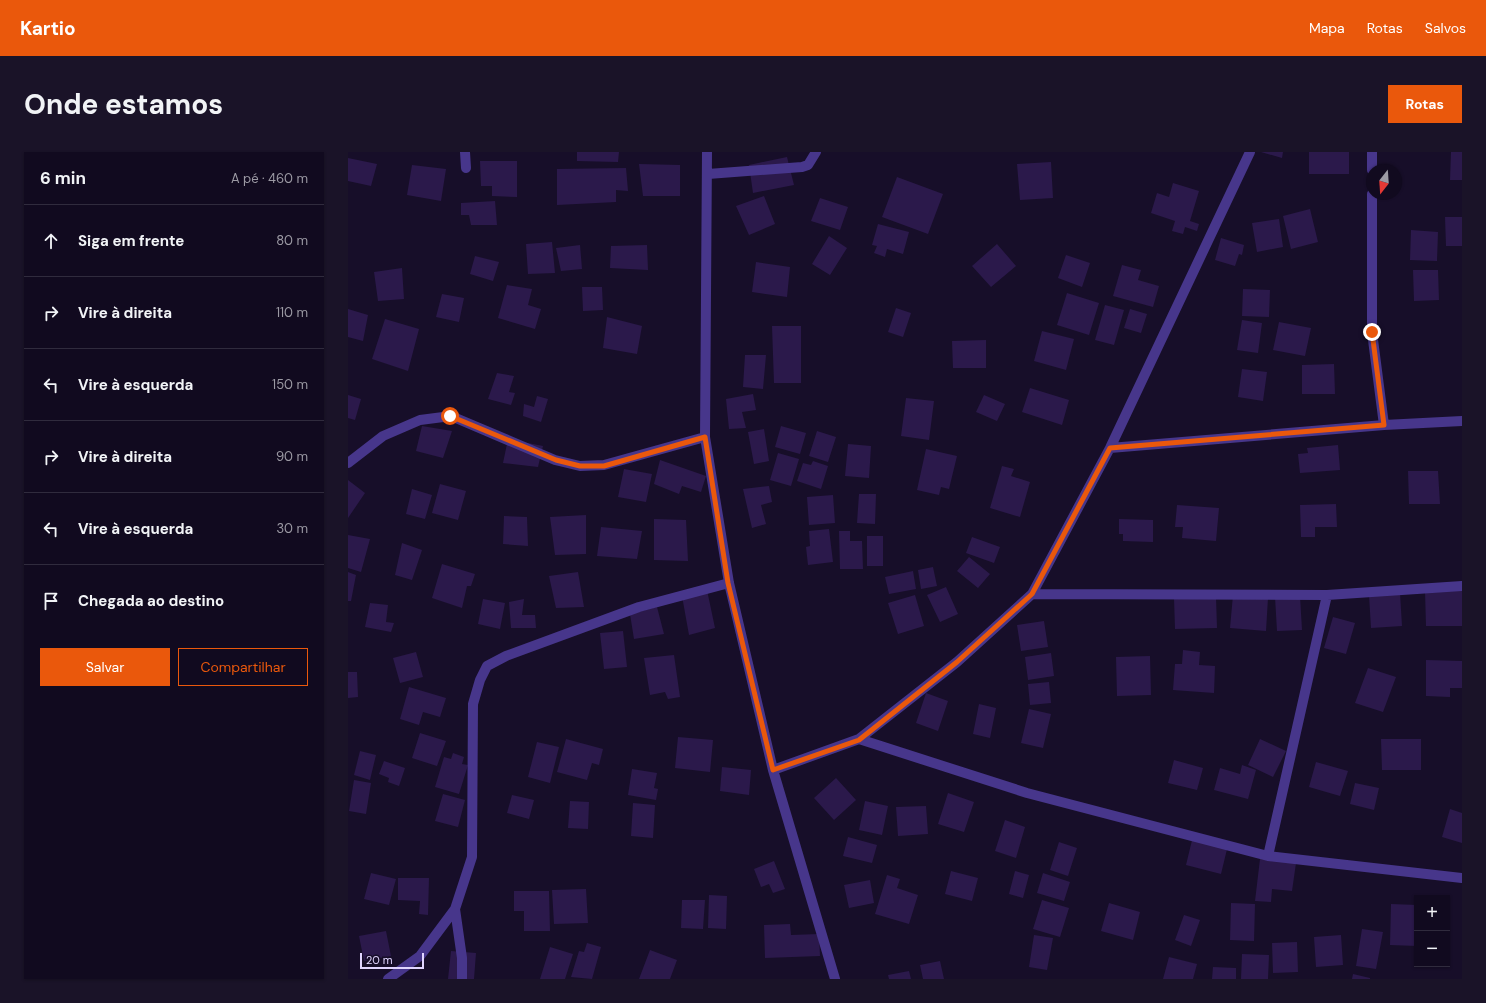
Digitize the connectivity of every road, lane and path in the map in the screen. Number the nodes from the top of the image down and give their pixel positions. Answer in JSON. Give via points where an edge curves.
{"nodes":[{"id":1,"x":465,"y":152,"type":"edge"},
{"id":2,"x":707,"y":152,"type":"edge"},
{"id":3,"x":816,"y":152,"type":"edge"},
{"id":4,"x":1250,"y":152,"type":"edge"},
{"id":5,"x":1372,"y":152,"type":"edge"},
{"id":6,"x":1372,"y":164,"type":"edge"},
{"id":7,"x":466,"y":168,"type":"dead end"},
{"id":8,"x":708,"y":174,"type":"junction"},
{"id":9,"x":1372,"y":200,"type":"edge"},
{"id":10,"x":1462,"y":421,"type":"edge"},
{"id":11,"x":1384,"y":425,"type":"junction"},
{"id":12,"x":705,"y":437,"type":"junction"},
{"id":13,"x":1110,"y":448,"type":"junction"},
{"id":14,"x":348,"y":463,"type":"edge"},
{"id":15,"x":728,"y":583,"type":"junction"},
{"id":16,"x":1462,"y":586,"type":"edge"},
{"id":17,"x":1032,"y":594,"type":"junction"},
{"id":18,"x":1327,"y":595,"type":"junction"},
{"id":19,"x":859,"y":740,"type":"junction"},
{"id":20,"x":773,"y":770,"type":"junction"},
{"id":21,"x":1268,"y":856,"type":"junction"},
{"id":22,"x":1462,"y":878,"type":"edge"},
{"id":23,"x":456,"y":909,"type":"junction"},
{"id":24,"x":388,"y":979,"type":"edge"},
{"id":25,"x":462,"y":979,"type":"edge"},
{"id":26,"x":835,"y":979,"type":"edge"}],
"edges":[{"from":1,"to":7,"type":"street"},
{"from":2,"to":8,"type":"street"},
{"from":3,"to":8,"type":"street","via":[[808,165],[802,167]]},
{"from":4,"to":13,"type":"street"},
{"from":5,"to":6,"type":"street"},
{"from":8,"to":12,"type":"street"},
{"from":9,"to":11,"type":"street","via":[[1372,332]]},
{"from":10,"to":11,"type":"street"},
{"from":11,"to":13,"type":"street"},
{"from":12,"to":14,"type":"street","via":[[604,466],[580,466],[556,460],[450,416],[420,420],[383,436]]},
{"from":12,"to":15,"type":"street"},
{"from":13,"to":17,"type":"street"},
{"from":15,"to":20,"type":"street"},
{"from":15,"to":23,"type":"street","via":[[639,607],[506,656],[487,666],[473,704],[472,857]]},
{"from":16,"to":18,"type":"street"},
{"from":17,"to":18,"type":"street"},
{"from":17,"to":19,"type":"street","via":[[957,662]]},
{"from":18,"to":21,"type":"street"},
{"from":19,"to":20,"type":"street"},
{"from":19,"to":21,"type":"street","via":[[1027,793]]},
{"from":20,"to":26,"type":"street"},
{"from":21,"to":22,"type":"street"},
{"from":23,"to":24,"type":"street","via":[[420,956]]},
{"from":23,"to":25,"type":"street"}]}
